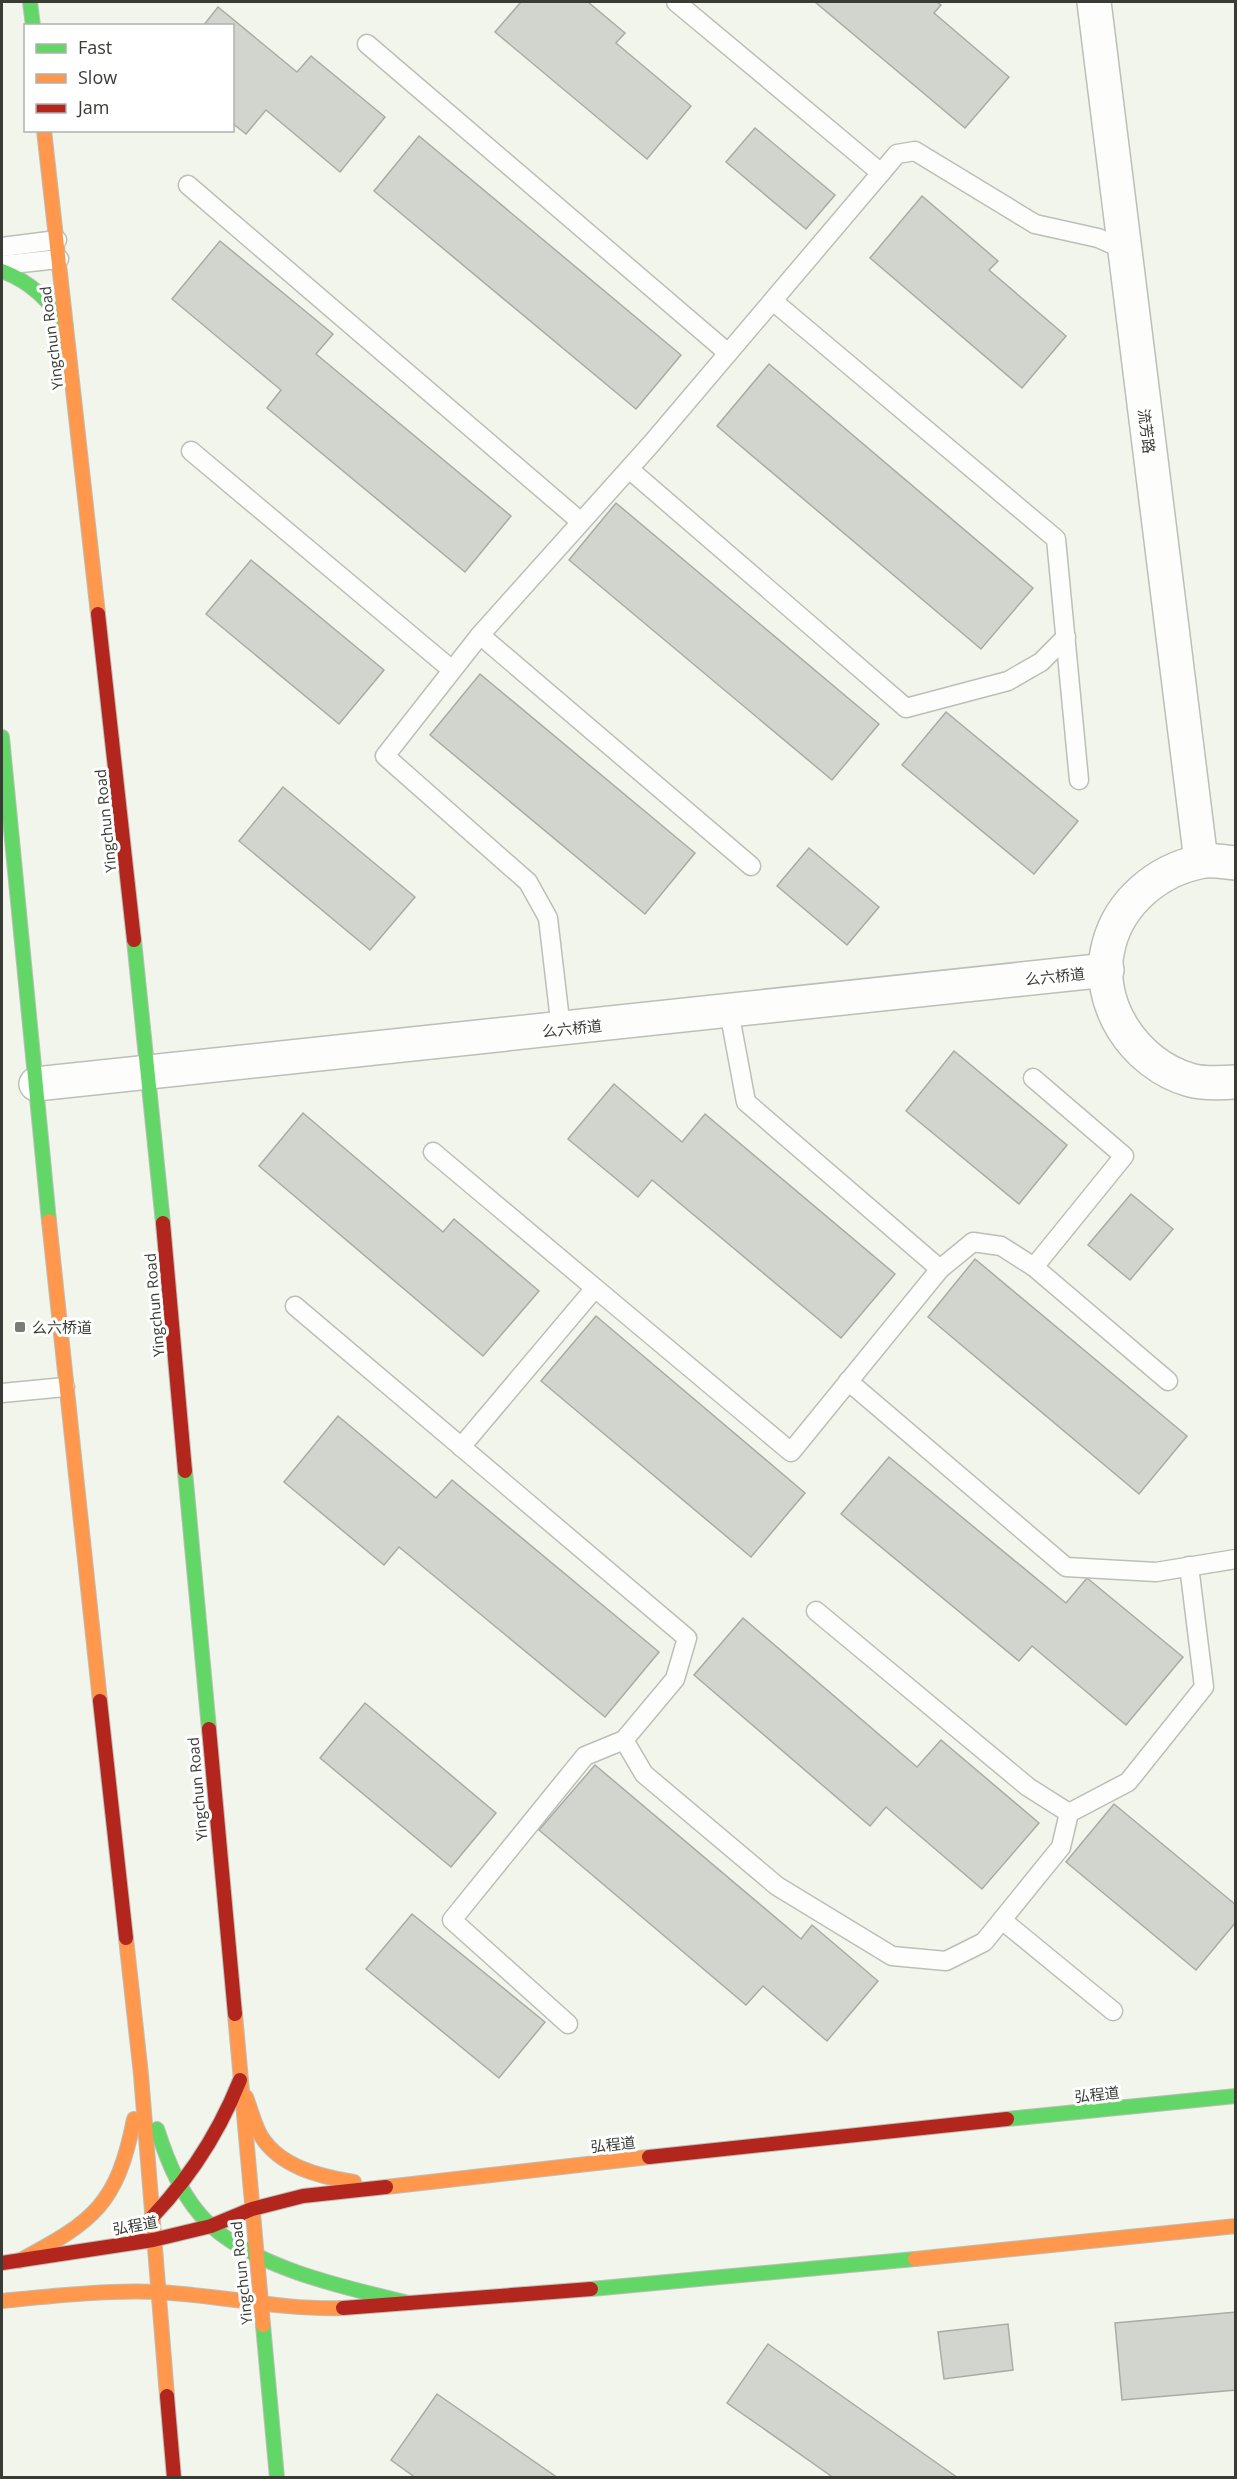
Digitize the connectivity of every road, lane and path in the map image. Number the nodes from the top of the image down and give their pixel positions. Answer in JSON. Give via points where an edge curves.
{"nodes":[{"id":1,"x":30,"y":2,"type":"edge"},
{"id":2,"x":676,"y":2,"type":"edge"},
{"id":3,"x":1094,"y":2,"type":"edge"},
{"id":4,"x":33,"y":24,"type":"edge"},
{"id":5,"x":367,"y":44,"type":"dead end"},
{"id":6,"x":44,"y":132,"type":"edge"},
{"id":7,"x":881,"y":173,"type":"junction"},
{"id":8,"x":188,"y":185,"type":"dead end"},
{"id":9,"x":57,"y":240,"type":"junction"},
{"id":10,"x":2,"y":247,"type":"edge"},
{"id":11,"x":1125,"y":250,"type":"junction"},
{"id":12,"x":58,"y":259,"type":"junction"},
{"id":13,"x":2,"y":265,"type":"edge"},
{"id":14,"x":2,"y":271,"type":"edge"},
{"id":15,"x":773,"y":301,"type":"junction"},
{"id":16,"x":67,"y":328,"type":"junction"},
{"id":17,"x":728,"y":353,"type":"junction"},
{"id":18,"x":191,"y":451,"type":"dead end"},
{"id":19,"x":629,"y":469,"type":"junction"},
{"id":20,"x":581,"y":522,"type":"junction"},
{"id":21,"x":480,"y":635,"type":"junction"},
{"id":22,"x":1066,"y":637,"type":"junction"},
{"id":23,"x":452,"y":670,"type":"junction"},
{"id":24,"x":2,"y":737,"type":"edge"},
{"id":25,"x":1079,"y":780,"type":"dead end"},
{"id":26,"x":1201,"y":861,"type":"junction"},
{"id":27,"x":1236,"y":863,"type":"edge"},
{"id":28,"x":751,"y":866,"type":"dead end"},
{"id":29,"x":1107,"y":970,"type":"junction"},
{"id":30,"x":729,"y":1011,"type":"junction"},
{"id":31,"x":561,"y":1029,"type":"junction"},
{"id":32,"x":149,"y":1073,"type":"junction"},
{"id":33,"x":1033,"y":1078,"type":"dead end"},
{"id":34,"x":36,"y":1084,"type":"junction"},
{"id":35,"x":1235,"y":1086,"type":"edge"},
{"id":36,"x":433,"y":1152,"type":"dead end"},
{"id":37,"x":1034,"y":1267,"type":"junction"},
{"id":38,"x":940,"y":1269,"type":"junction"},
{"id":39,"x":595,"y":1288,"type":"junction"},
{"id":40,"x":295,"y":1306,"type":"dead end"},
{"id":41,"x":848,"y":1381,"type":"junction"},
{"id":42,"x":1168,"y":1381,"type":"dead end"},
{"id":43,"x":65,"y":1387,"type":"junction"},
{"id":44,"x":2,"y":1393,"type":"edge"},
{"id":45,"x":461,"y":1447,"type":"junction"},
{"id":46,"x":1236,"y":1559,"type":"edge"},
{"id":47,"x":1189,"y":1566,"type":"junction"},
{"id":48,"x":816,"y":1611,"type":"dead end"},
{"id":49,"x":624,"y":1740,"type":"junction"},
{"id":50,"x":1068,"y":1813,"type":"junction"},
{"id":51,"x":1002,"y":1920,"type":"junction"},
{"id":52,"x":1113,"y":2012,"type":"dead end"},
{"id":53,"x":568,"y":2024,"type":"dead end"},
{"id":54,"x":141,"y":2075,"type":"junction"},
{"id":55,"x":240,"y":2080,"type":"junction"},
{"id":56,"x":1236,"y":2096,"type":"edge"},
{"id":57,"x":389,"y":2186,"type":"junction"},
{"id":58,"x":181,"y":2187,"type":"junction"},
{"id":59,"x":252,"y":2209,"type":"junction"},
{"id":60,"x":153,"y":2218,"type":"junction"},
{"id":61,"x":211,"y":2226,"type":"junction"},
{"id":62,"x":1236,"y":2226,"type":"edge"},
{"id":63,"x":153,"y":2240,"type":"junction"},
{"id":64,"x":123,"y":2245,"type":"junction"},
{"id":65,"x":256,"y":2253,"type":"junction"},
{"id":66,"x":19,"y":2261,"type":"junction"},
{"id":67,"x":96,"y":2262,"type":"dead end"},
{"id":68,"x":2,"y":2263,"type":"edge"},
{"id":69,"x":66,"y":2280,"type":"dead end"},
{"id":70,"x":157,"y":2292,"type":"junction"},
{"id":71,"x":26,"y":2299,"type":"junction"},
{"id":72,"x":2,"y":2301,"type":"edge"},
{"id":73,"x":409,"y":2302,"type":"junction"},
{"id":74,"x":261,"y":2304,"type":"junction"},
{"id":75,"x":174,"y":2478,"type":"edge"},
{"id":76,"x":278,"y":2478,"type":"edge"}],
"edges":[{"from":1,"to":4,"type":"main road"},
{"from":2,"to":7,"type":"lane"},
{"from":3,"to":11,"type":"street","name":"流芳路"},
{"from":5,"to":17,"type":"lane"},
{"from":6,"to":9,"type":"main road","name":"Yingchun Road"},
{"from":7,"to":11,"type":"lane","via":[[897,154],[915,152],[1035,224],[1098,238]]},
{"from":7,"to":15,"type":"lane"},
{"from":8,"to":20,"type":"lane"},
{"from":9,"to":10,"type":"lane"},
{"from":9,"to":12,"type":"main road","name":"Yingchun Road"},
{"from":11,"to":26,"type":"street","name":"流芳路"},
{"from":12,"to":13,"type":"lane"},
{"from":12,"to":16,"type":"main road","name":"Yingchun Road"},
{"from":14,"to":16,"type":"main road","via":[[48,298]]},
{"from":15,"to":17,"type":"lane"},
{"from":15,"to":22,"type":"lane","via":[[1056,539]]},
{"from":16,"to":32,"type":"main road","name":"Yingchun Road"},
{"from":17,"to":19,"type":"lane"},
{"from":18,"to":23,"type":"lane"},
{"from":19,"to":20,"type":"lane"},
{"from":19,"to":22,"type":"lane","via":[[906,708],[1008,681],[1041,662]]},
{"from":20,"to":21,"type":"lane"},
{"from":21,"to":23,"type":"lane"},
{"from":21,"to":28,"type":"lane"},
{"from":22,"to":25,"type":"lane"},
{"from":23,"to":31,"type":"lane","via":[[385,756],[528,882],[548,918]]},
{"from":24,"to":34,"type":"main road"},
{"from":26,"to":27,"type":"street"},
{"from":26,"to":29,"type":"street","via":[[1160,876],[1127,905],[1108,944]]},
{"from":29,"to":30,"type":"street","name":"么六桥道"},
{"from":29,"to":35,"type":"street","via":[[1107,988],[1122,1029],[1151,1061],[1190,1080]]},
{"from":30,"to":31,"type":"street","name":"么六桥道"},
{"from":30,"to":38,"type":"lane","via":[[746,1102]]},
{"from":31,"to":32,"type":"street","name":"么六桥道"},
{"from":32,"to":34,"type":"street","name":"么六桥道"},
{"from":32,"to":55,"type":"main road","name":"Yingchun Road"},
{"from":33,"to":37,"type":"lane","via":[[1124,1156]]},
{"from":34,"to":43,"type":"main road"},
{"from":36,"to":39,"type":"lane"},
{"from":37,"to":38,"type":"lane","via":[[1001,1246],[972,1242]]},
{"from":37,"to":42,"type":"lane"},
{"from":38,"to":41,"type":"lane"},
{"from":39,"to":41,"type":"lane","via":[[791,1452]]},
{"from":39,"to":45,"type":"lane"},
{"from":40,"to":45,"type":"lane"},
{"from":41,"to":47,"type":"lane","via":[[1066,1567],[1156,1572]]},
{"from":43,"to":44,"type":"lane"},
{"from":43,"to":54,"type":"main road"},
{"from":45,"to":49,"type":"lane","via":[[687,1638],[675,1679]]},
{"from":46,"to":47,"type":"lane"},
{"from":47,"to":50,"type":"lane","via":[[1204,1687],[1128,1782]]},
{"from":48,"to":50,"type":"lane","via":[[1028,1787]]},
{"from":49,"to":51,"type":"lane","via":[[644,1773],[777,1886],[892,1956],[946,1961],[984,1942]]},
{"from":49,"to":53,"type":"lane","via":[[585,1756],[452,1920]]},
{"from":50,"to":51,"type":"lane","via":[[1061,1847]]},
{"from":51,"to":52,"type":"lane"},
{"from":54,"to":58,"type":"main road","via":[[164,2150]]},
{"from":54,"to":60,"type":"main road"},
{"from":54,"to":66,"type":"main road","via":[[127,2160],[103,2206],[65,2237]]},
{"from":55,"to":57,"type":"main road","via":[[263,2139],[279,2154],[323,2177]]},
{"from":55,"to":58,"type":"main road","via":[[218,2131]]},
{"from":55,"to":59,"type":"main road","name":"Yingchun Road"},
{"from":56,"to":57,"type":"main road","name":"弘程道"},
{"from":57,"to":59,"type":"main road","name":"弘程道","via":[[303,2196]]},
{"from":58,"to":60,"type":"main road"},
{"from":58,"to":61,"type":"main road"},
{"from":59,"to":61,"type":"main road","name":"弘程道"},
{"from":59,"to":65,"type":"main road","name":"Yingchun Road"},
{"from":60,"to":63,"type":"main road"},
{"from":60,"to":64,"type":"main road"},
{"from":61,"to":63,"type":"main road","name":"弘程道"},
{"from":61,"to":65,"type":"main road"},
{"from":62,"to":73,"type":"main road","via":[[745,2276]]},
{"from":63,"to":64,"type":"main road","name":"弘程道"},
{"from":63,"to":70,"type":"main road"},
{"from":64,"to":66,"type":"main road","name":"弘程道"},
{"from":64,"to":67,"type":"main road"},
{"from":65,"to":73,"type":"main road","via":[[354,2290]]},
{"from":65,"to":74,"type":"main road","name":"Yingchun Road"},
{"from":66,"to":68,"type":"main road","name":"弘程道"},
{"from":69,"to":71,"type":"main road"},
{"from":70,"to":71,"type":"main road"},
{"from":70,"to":74,"type":"main road"},
{"from":70,"to":75,"type":"main road"},
{"from":71,"to":72,"type":"main road"},
{"from":73,"to":74,"type":"main road","via":[[319,2309]]},
{"from":74,"to":76,"type":"main road","name":"Yingchun Road"}]}
